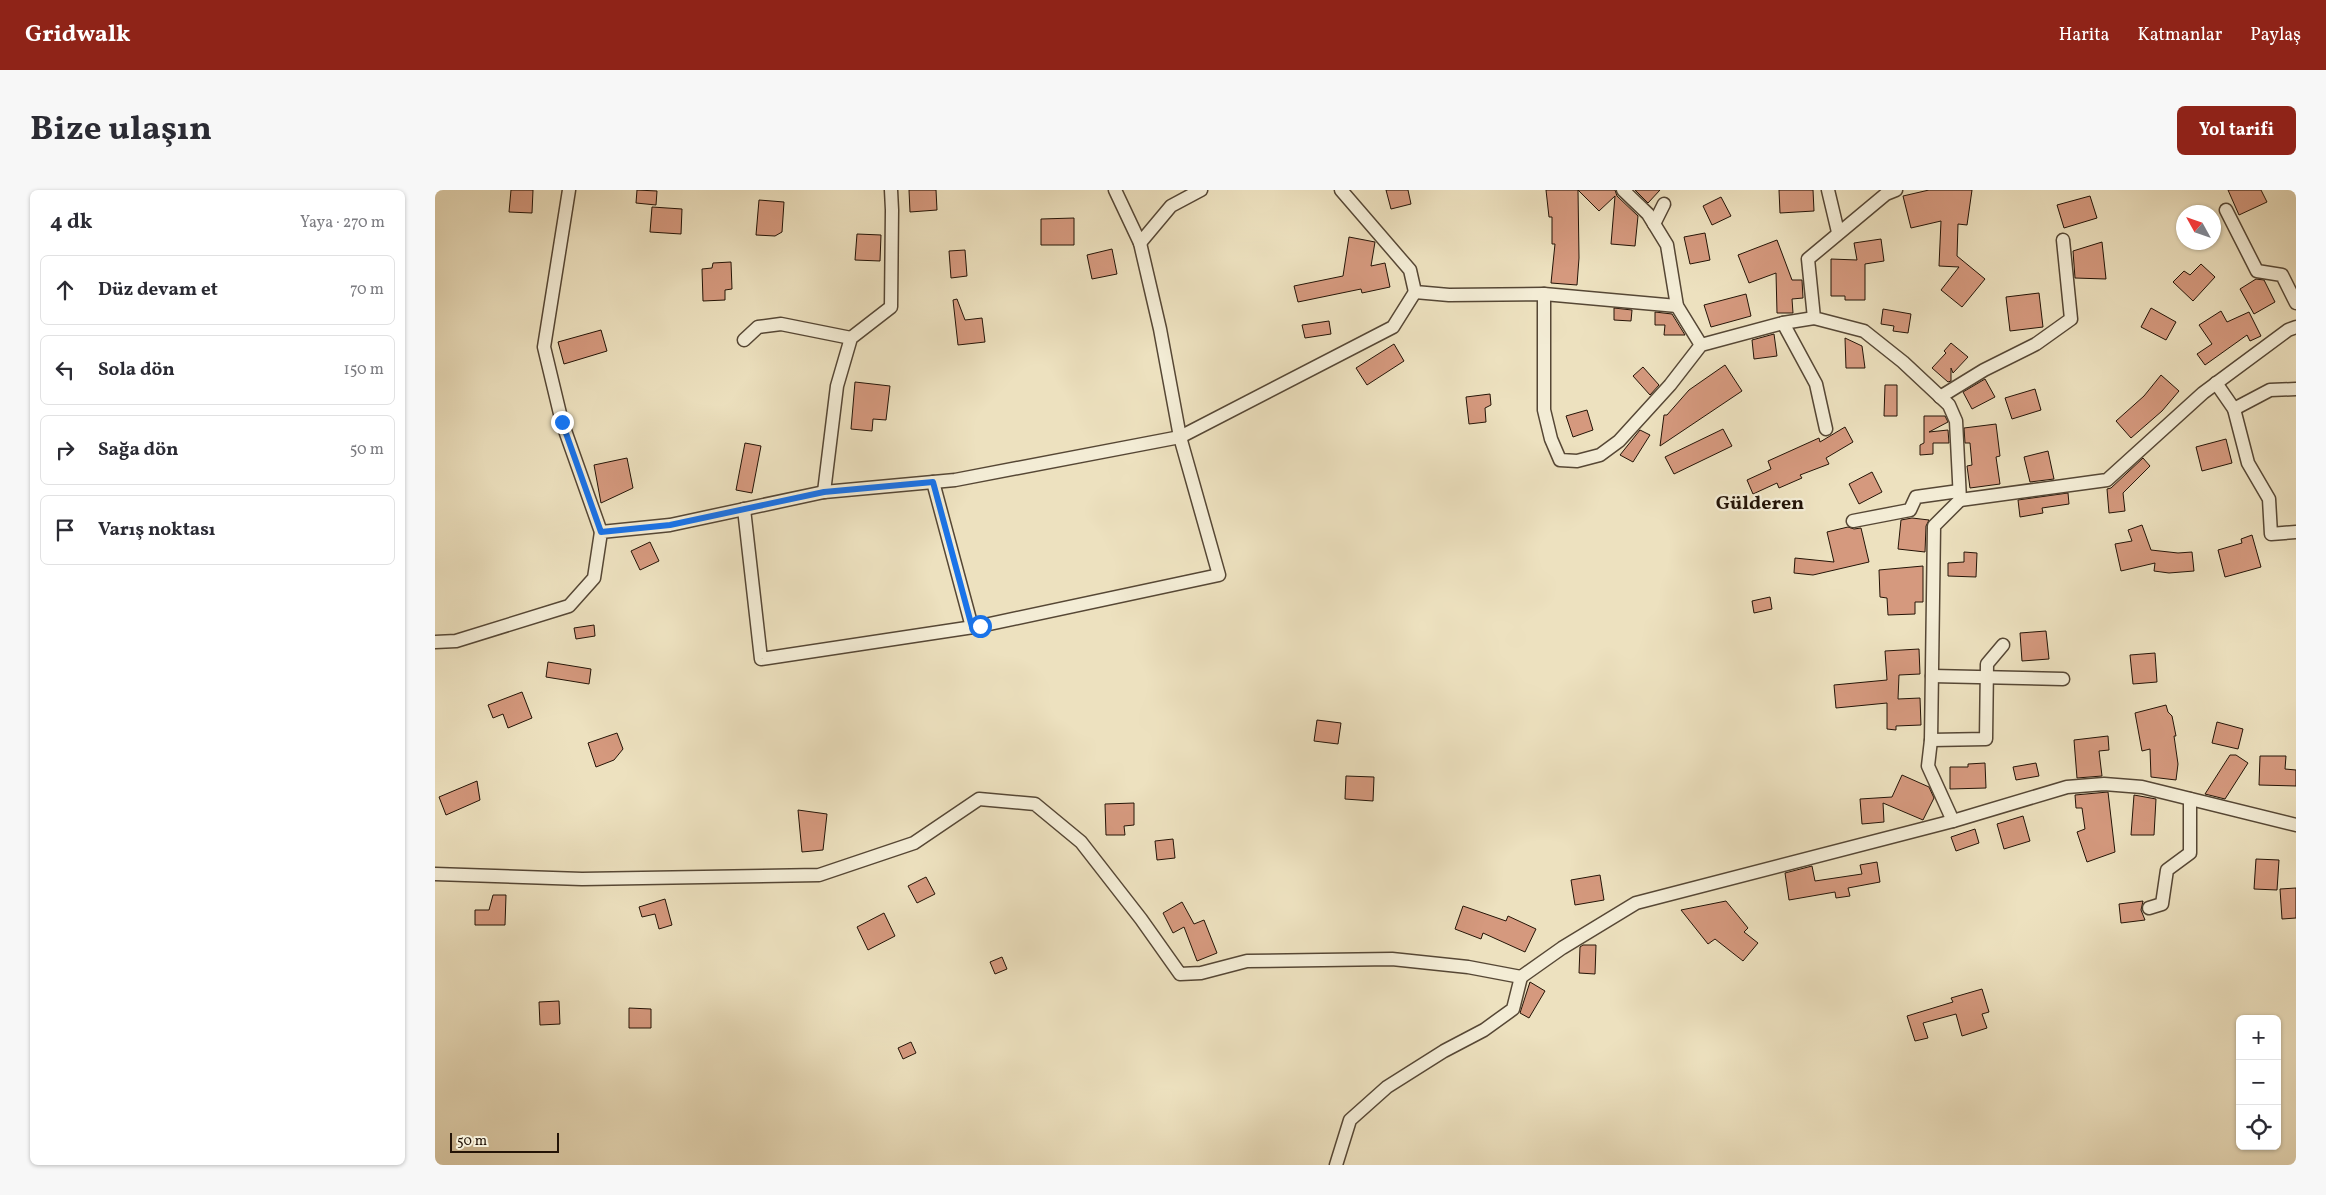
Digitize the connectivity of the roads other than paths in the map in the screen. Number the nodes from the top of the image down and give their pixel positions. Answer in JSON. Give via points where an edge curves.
{"nodes":[{"id":1,"x":569,"y":190,"type":"edge"},
{"id":2,"x":891,"y":190,"type":"edge"},
{"id":3,"x":1115,"y":190,"type":"edge"},
{"id":4,"x":1201,"y":190,"type":"edge"},
{"id":5,"x":1341,"y":190,"type":"edge"},
{"id":6,"x":1623,"y":190,"type":"edge"},
{"id":7,"x":1828,"y":190,"type":"edge"},
{"id":8,"x":1897,"y":190,"type":"edge"},
{"id":9,"x":1664,"y":204,"type":"dead end"},
{"id":10,"x":2225,"y":210,"type":"dead end"},
{"id":11,"x":1654,"y":224,"type":"junction"},
{"id":12,"x":1838,"y":232,"type":"junction"},
{"id":13,"x":2063,"y":240,"type":"dead end"},
{"id":14,"x":1140,"y":243,"type":"junction"},
{"id":15,"x":1415,"y":292,"type":"junction"},
{"id":16,"x":1544,"y":294,"type":"junction"},
{"id":17,"x":2296,"y":303,"type":"edge"},
{"id":18,"x":1677,"y":306,"type":"junction"},
{"id":19,"x":1814,"y":318,"type":"junction"},
{"id":20,"x":1783,"y":324,"type":"junction"},
{"id":21,"x":2296,"y":327,"type":"edge"},
{"id":22,"x":851,"y":338,"type":"junction"},
{"id":23,"x":744,"y":340,"type":"dead end"},
{"id":24,"x":1701,"y":345,"type":"junction"},
{"id":25,"x":2216,"y":383,"type":"junction"},
{"id":26,"x":2296,"y":390,"type":"edge"},
{"id":27,"x":1940,"y":397,"type":"junction"},
{"id":28,"x":2234,"y":409,"type":"junction"},
{"id":29,"x":1826,"y":429,"type":"dead end"},
{"id":30,"x":1180,"y":436,"type":"junction"},
{"id":31,"x":933,"y":482,"type":"junction"},
{"id":32,"x":824,"y":492,"type":"junction"},
{"id":33,"x":1959,"y":495,"type":"junction"},
{"id":34,"x":744,"y":509,"type":"junction"},
{"id":35,"x":1853,"y":521,"type":"dead end"},
{"id":36,"x":601,"y":532,"type":"junction"},
{"id":37,"x":2296,"y":532,"type":"edge"},
{"id":38,"x":972,"y":627,"type":"junction"},
{"id":39,"x":435,"y":642,"type":"edge"},
{"id":40,"x":2003,"y":645,"type":"dead end"},
{"id":41,"x":1932,"y":676,"type":"junction"},
{"id":42,"x":1987,"y":677,"type":"junction"},
{"id":43,"x":2063,"y":679,"type":"dead end"},
{"id":44,"x":1931,"y":740,"type":"junction"},
{"id":45,"x":2190,"y":799,"type":"junction"},
{"id":46,"x":1953,"y":821,"type":"junction"},
{"id":47,"x":2296,"y":825,"type":"edge"},
{"id":48,"x":435,"y":874,"type":"edge"},
{"id":49,"x":2149,"y":908,"type":"dead end"},
{"id":50,"x":1521,"y":977,"type":"junction"},
{"id":51,"x":1336,"y":1165,"type":"edge"}],
"edges":[{"from":1,"to":36,"type":"street","via":[[544,347],[562,422]]},
{"from":2,"to":22,"type":"street","via":[[891,307]]},
{"from":3,"to":14,"type":"street"},
{"from":4,"to":14,"type":"street","via":[[1171,206]]},
{"from":5,"to":15,"type":"street","via":[[1410,270]]},
{"from":6,"to":11,"type":"street"},
{"from":7,"to":12,"type":"street"},
{"from":8,"to":12,"type":"street","via":[[1886,194]]},
{"from":9,"to":11,"type":"street"},
{"from":10,"to":17,"type":"street","via":[[2257,271],[2281,275]]},
{"from":11,"to":18,"type":"street","via":[[1667,245]]},
{"from":12,"to":19,"type":"street","via":[[1808,259]]},
{"from":13,"to":27,"type":"street","via":[[2071,319],[2036,344]]},
{"from":14,"to":30,"type":"street"},
{"from":15,"to":16,"type":"street"},
{"from":15,"to":30,"type":"street","via":[[1393,327]]},
{"from":16,"to":18,"type":"street"},
{"from":16,"to":24,"type":"street","via":[[1544,410],[1560,460],[1577,461],[1601,455],[1619,441]]},
{"from":18,"to":24,"type":"street"},
{"from":19,"to":20,"type":"street"},
{"from":19,"to":27,"type":"street","via":[[1864,331]]},
{"from":20,"to":24,"type":"street"},
{"from":20,"to":29,"type":"street","via":[[1816,384]]},
{"from":21,"to":25,"type":"street"},
{"from":22,"to":23,"type":"street","via":[[781,324],[758,328]]},
{"from":22,"to":32,"type":"street","via":[[837,386]]},
{"from":25,"to":28,"type":"street"},
{"from":25,"to":33,"type":"street","via":[[2107,480]]},
{"from":26,"to":28,"type":"street","via":[[2270,390]]},
{"from":27,"to":33,"type":"street","via":[[1949,405],[1956,421]]},
{"from":28,"to":37,"type":"street","via":[[2249,463],[2269,499],[2271,534]]},
{"from":30,"to":31,"type":"street"},
{"from":30,"to":38,"type":"street","via":[[1219,575]]},
{"from":31,"to":32,"type":"street"},
{"from":31,"to":38,"type":"street"},
{"from":32,"to":34,"type":"street"},
{"from":33,"to":35,"type":"street","via":[[1915,497],[1910,510]]},
{"from":33,"to":41,"type":"street","via":[[1934,526]]},
{"from":34,"to":36,"type":"street","via":[[670,525]]},
{"from":34,"to":38,"type":"street","via":[[761,659]]},
{"from":36,"to":39,"type":"street","via":[[594,578],[569,606],[456,641]]},
{"from":40,"to":42,"type":"street","via":[[1987,664]]},
{"from":41,"to":42,"type":"street"},
{"from":41,"to":44,"type":"street"},
{"from":42,"to":43,"type":"street"},
{"from":42,"to":44,"type":"street","via":[[1986,739]]},
{"from":44,"to":46,"type":"street","via":[[1928,766]]},
{"from":45,"to":46,"type":"street","via":[[2142,787],[2104,784],[2067,787]]},
{"from":45,"to":47,"type":"street"},
{"from":45,"to":49,"type":"street","via":[[2190,853],[2167,870],[2163,904]]},
{"from":46,"to":50,"type":"street","via":[[1636,903]]},
{"from":48,"to":50,"type":"street","via":[[582,879],[819,875],[914,843],[979,799],[1035,804],[1081,842],[1180,974],[1201,973],[1247,962],[1392,959],[1468,967]]},
{"from":50,"to":51,"type":"street","via":[[1513,1009],[1484,1030],[1387,1087],[1350,1120]]}]}
